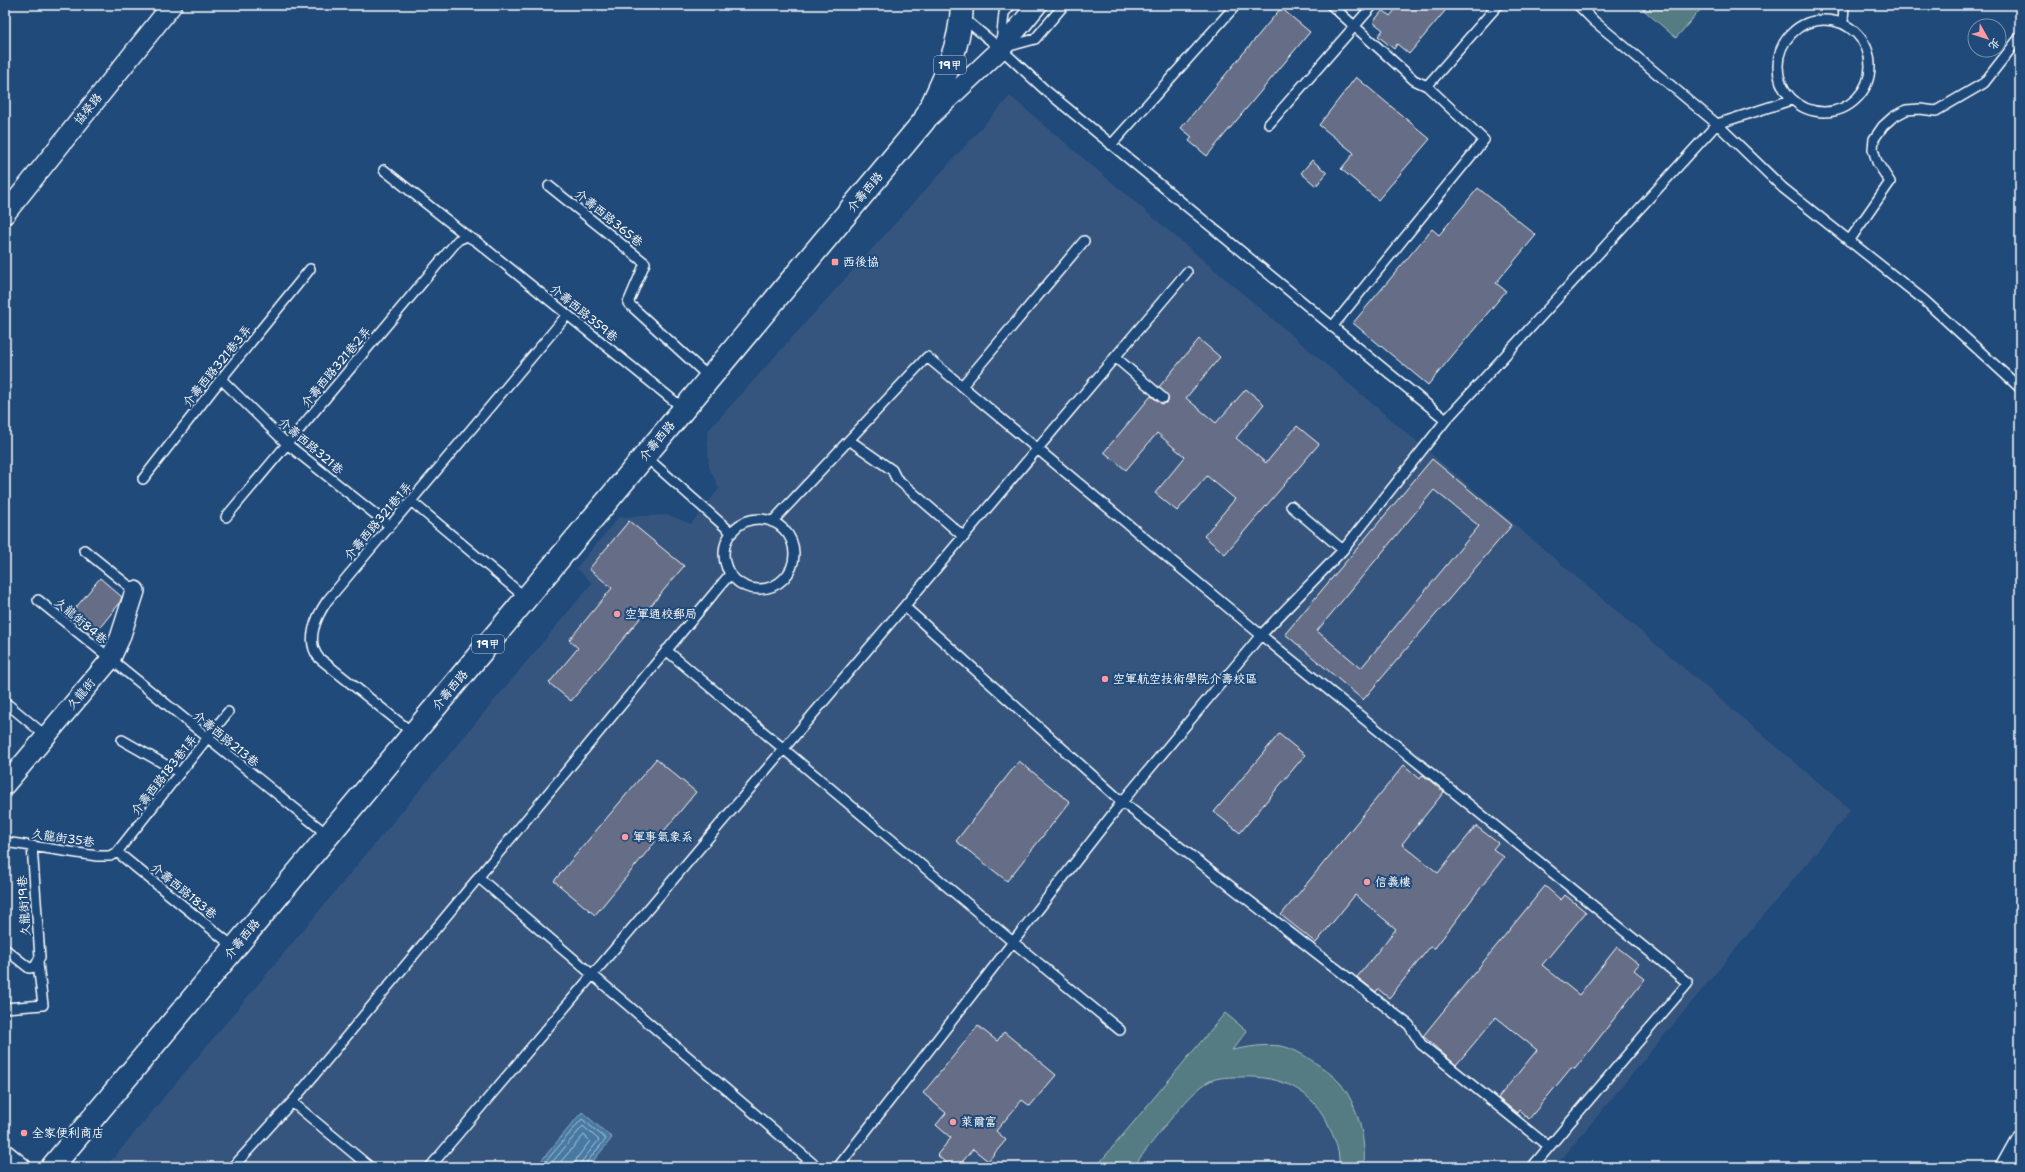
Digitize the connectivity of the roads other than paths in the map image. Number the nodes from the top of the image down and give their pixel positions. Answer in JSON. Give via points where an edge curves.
{"nodes":[{"id":1,"x":172,"y":5,"type":"edge"},
{"id":2,"x":1011,"y":5,"type":"edge"},
{"id":3,"x":1038,"y":5,"type":"edge"},
{"id":4,"x":1064,"y":5,"type":"edge"},
{"id":5,"x":1236,"y":5,"type":"edge"},
{"id":6,"x":1331,"y":5,"type":"edge"},
{"id":7,"x":1373,"y":5,"type":"edge"},
{"id":8,"x":1498,"y":5,"type":"edge"},
{"id":9,"x":1578,"y":5,"type":"edge"},
{"id":10,"x":1844,"y":5,"type":"edge"},
{"id":11,"x":961,"y":11,"type":"edge"},
{"id":12,"x":1843,"y":23,"type":"junction"},
{"id":13,"x":1354,"y":27,"type":"junction"},
{"id":14,"x":2020,"y":37,"type":"edge"},
{"id":15,"x":1001,"y":49,"type":"junction"},
{"id":16,"x":1427,"y":86,"type":"junction"},
{"id":17,"x":1791,"y":100,"type":"junction"},
{"id":18,"x":924,"y":121,"type":"junction"},
{"id":19,"x":1269,"y":124,"type":"dead end"},
{"id":20,"x":1717,"y":124,"type":"junction"},
{"id":21,"x":1112,"y":145,"type":"junction"},
{"id":22,"x":384,"y":170,"type":"dead end"},
{"id":23,"x":549,"y":186,"type":"dead end"},
{"id":24,"x":5,"y":214,"type":"edge"},
{"id":25,"x":467,"y":236,"type":"junction"},
{"id":26,"x":1084,"y":241,"type":"dead end"},
{"id":27,"x":1848,"y":241,"type":"junction"},
{"id":28,"x":310,"y":269,"type":"dead end"},
{"id":29,"x":1186,"y":272,"type":"dead end"},
{"id":30,"x":567,"y":315,"type":"junction"},
{"id":31,"x":1332,"y":327,"type":"junction"},
{"id":32,"x":1115,"y":357,"type":"junction"},
{"id":33,"x":710,"y":378,"type":"junction"},
{"id":34,"x":221,"y":379,"type":"junction"},
{"id":35,"x":962,"y":386,"type":"junction"},
{"id":36,"x":2020,"y":388,"type":"edge"},
{"id":37,"x":1163,"y":398,"type":"dead end"},
{"id":38,"x":684,"y":409,"type":"junction"},
{"id":39,"x":1446,"y":420,"type":"junction"},
{"id":40,"x":849,"y":440,"type":"junction"},
{"id":41,"x":287,"y":444,"type":"junction"},
{"id":42,"x":1038,"y":449,"type":"junction"},
{"id":43,"x":645,"y":456,"type":"junction"},
{"id":44,"x":143,"y":480,"type":"dead end"},
{"id":45,"x":411,"y":501,"type":"junction"},
{"id":46,"x":1291,"y":506,"type":"dead end"},
{"id":47,"x":226,"y":517,"type":"dead end"},
{"id":48,"x":772,"y":522,"type":"junction"},
{"id":49,"x":390,"y":526,"type":"junction"},
{"id":50,"x":732,"y":533,"type":"junction"},
{"id":51,"x":964,"y":537,"type":"junction"},
{"id":52,"x":84,"y":550,"type":"dead end"},
{"id":53,"x":1343,"y":550,"type":"junction"},
{"id":54,"x":730,"y":574,"type":"junction"},
{"id":55,"x":135,"y":591,"type":"joint"},
{"id":56,"x":526,"y":598,"type":"junction"},
{"id":57,"x":38,"y":600,"type":"dead end"},
{"id":58,"x":905,"y":607,"type":"junction"},
{"id":59,"x":1261,"y":635,"type":"junction"},
{"id":60,"x":666,"y":650,"type":"junction"},
{"id":61,"x":110,"y":660,"type":"junction"},
{"id":62,"x":5,"y":702,"type":"edge"},
{"id":63,"x":228,"y":712,"type":"dead end"},
{"id":64,"x":414,"y":734,"type":"junction"},
{"id":65,"x":46,"y":736,"type":"junction"},
{"id":66,"x":207,"y":739,"type":"junction"},
{"id":67,"x":122,"y":740,"type":"dead end"},
{"id":68,"x":785,"y":750,"type":"junction"},
{"id":69,"x":180,"y":773,"type":"junction"},
{"id":70,"x":5,"y":785,"type":"edge"},
{"id":71,"x":1122,"y":802,"type":"junction"},
{"id":72,"x":328,"y":836,"type":"junction"},
{"id":73,"x":5,"y":842,"type":"edge"},
{"id":74,"x":32,"y":846,"type":"junction"},
{"id":75,"x":117,"y":852,"type":"junction"},
{"id":76,"x":478,"y":877,"type":"junction"},
{"id":77,"x":1013,"y":942,"type":"junction"},
{"id":78,"x":235,"y":948,"type":"junction"},
{"id":79,"x":5,"y":949,"type":"edge"},
{"id":80,"x":38,"y":963,"type":"junction"},
{"id":81,"x":594,"y":975,"type":"junction"},
{"id":82,"x":5,"y":1008,"type":"edge"},
{"id":83,"x":1120,"y":1030,"type":"dead end"},
{"id":84,"x":292,"y":1102,"type":"junction"},
{"id":85,"x":2020,"y":1140,"type":"edge"},
{"id":86,"x":1549,"y":1147,"type":"junction"},
{"id":87,"x":5,"y":1154,"type":"edge"},
{"id":88,"x":21,"y":1167,"type":"edge"},
{"id":89,"x":52,"y":1167,"type":"edge"},
{"id":90,"x":233,"y":1167,"type":"edge"},
{"id":91,"x":370,"y":1167,"type":"edge"},
{"id":92,"x":430,"y":1167,"type":"edge"},
{"id":93,"x":817,"y":1167,"type":"edge"},
{"id":94,"x":838,"y":1167,"type":"edge"},
{"id":95,"x":1532,"y":1167,"type":"edge"},
{"id":96,"x":2005,"y":1167,"type":"edge"}],
"edges":[{"from":1,"to":24,"type":"street","name":"協榮路"},
{"from":2,"to":15,"type":"lane","via":[[1004,13]]},
{"from":3,"to":15,"type":"street","name":"介壽西路"},
{"from":4,"to":15,"type":"lane","name":"介壽西路","via":[[1035,39]]},
{"from":5,"to":21,"type":"lane"},
{"from":6,"to":13,"type":"lane"},
{"from":7,"to":13,"type":"lane"},
{"from":8,"to":16,"type":"lane"},
{"from":9,"to":20,"type":"lane"},
{"from":10,"to":12,"type":"lane"},
{"from":11,"to":15,"type":"lane"},
{"from":11,"to":18,"type":"main road","name":"介壽西路","number":"19甲","via":[[959,34],[947,74]]},
{"from":12,"to":17,"type":"lane","via":[[1829,19],[1815,20],[1801,25],[1790,34],[1782,46],[1778,60],[1778,75]]},
{"from":12,"to":17,"type":"lane","via":[[1857,32],[1866,45],[1871,61],[1869,77],[1863,92],[1842,109],[1821,113],[1805,109]]},
{"from":13,"to":16,"type":"lane","via":[[1414,80]]},
{"from":13,"to":19,"type":"lane"},
{"from":14,"to":27,"type":"lane","via":[[1984,83],[1936,111],[1906,110],[1883,126],[1874,139],[1873,149],[1876,162],[1890,182]]},
{"from":15,"to":18,"type":"street","name":"介壽西路"},
{"from":15,"to":21,"type":"lane","via":[[1044,89]]},
{"from":16,"to":31,"type":"lane","via":[[1484,140]]},
{"from":17,"to":20,"type":"lane"},
{"from":18,"to":33,"type":"main road","name":"介壽西路","number":"19甲"},
{"from":20,"to":27,"type":"lane","via":[[1783,188]]},
{"from":20,"to":39,"type":"lane"},
{"from":21,"to":31,"type":"lane"},
{"from":22,"to":25,"type":"lane","name":"介壽西路359巷"},
{"from":23,"to":33,"type":"lane","name":"介壽西路365巷","via":[[645,263],[628,303]]},
{"from":25,"to":30,"type":"lane","name":"介壽西路359巷"},
{"from":25,"to":41,"type":"lane","name":"介壽西路321巷2弄","via":[[458,240]]},
{"from":26,"to":35,"type":"lane"},
{"from":27,"to":36,"type":"lane","via":[[1924,300]]},
{"from":28,"to":34,"type":"lane","name":"介壽西路321巷3弄"},
{"from":29,"to":32,"type":"lane"},
{"from":30,"to":38,"type":"lane","name":"介壽西路359巷"},
{"from":30,"to":45,"type":"lane","name":"介壽西路321巷1弄"},
{"from":31,"to":39,"type":"lane"},
{"from":32,"to":37,"type":"lane"},
{"from":32,"to":42,"type":"lane"},
{"from":33,"to":38,"type":"main road","name":"介壽西路","number":"19甲"},
{"from":34,"to":41,"type":"lane","name":"介壽西路321巷"},
{"from":34,"to":44,"type":"lane","name":"介壽西路321巷3弄"},
{"from":35,"to":40,"type":"lane","via":[[926,357]]},
{"from":35,"to":42,"type":"lane"},
{"from":38,"to":43,"type":"main road","name":"介壽西路","number":"19甲"},
{"from":39,"to":53,"type":"lane"},
{"from":40,"to":48,"type":"lane"},
{"from":40,"to":51,"type":"lane","via":[[892,470],[896,478]]},
{"from":41,"to":47,"type":"lane","name":"介壽西路321巷2弄"},
{"from":41,"to":49,"type":"lane","name":"介壽西路321巷"},
{"from":42,"to":51,"type":"lane"},
{"from":42,"to":59,"type":"lane"},
{"from":43,"to":50,"type":"lane"},
{"from":43,"to":56,"type":"main road","name":"介壽西路","number":"19甲"},
{"from":45,"to":49,"type":"lane","name":"介壽西路321巷1弄"},
{"from":45,"to":56,"type":"lane"},
{"from":46,"to":53,"type":"lane"},
{"from":48,"to":50,"type":"lane","via":[[750,521],[740,525]]},
{"from":48,"to":54,"type":"lane","via":[[790,537],[794,548],[794,560],[790,571],[782,581],[772,587],[749,588]]},
{"from":49,"to":64,"type":"lane","name":"介壽西路321巷1弄","via":[[327,601],[320,612],[311,645],[319,658]]},
{"from":50,"to":54,"type":"lane","via":[[724,553]]},
{"from":51,"to":58,"type":"lane"},
{"from":52,"to":55,"type":"lane"},
{"from":53,"to":59,"type":"lane"},
{"from":54,"to":60,"type":"lane"},
{"from":55,"to":61,"type":"street","name":"久龍街"},
{"from":56,"to":64,"type":"main road","name":"介壽西路","number":"19甲"},
{"from":57,"to":61,"type":"lane","name":"久龍街84巷"},
{"from":58,"to":68,"type":"lane"},
{"from":58,"to":71,"type":"lane"},
{"from":59,"to":71,"type":"lane"},
{"from":59,"to":86,"type":"lane","via":[[1688,982]]},
{"from":60,"to":68,"type":"lane"},
{"from":60,"to":76,"type":"lane"},
{"from":61,"to":65,"type":"street","name":"久龍街"},
{"from":61,"to":66,"type":"lane","name":"介壽西路213巷"},
{"from":62,"to":65,"type":"lane"},
{"from":63,"to":66,"type":"lane","name":"介壽西路183巷1弄"},
{"from":64,"to":72,"type":"main road","name":"介壽西路","number":"19甲"},
{"from":65,"to":70,"type":"street","name":"久龍街"},
{"from":66,"to":69,"type":"lane","name":"介壽西路183巷1弄"},
{"from":66,"to":72,"type":"lane","name":"介壽西路213巷"},
{"from":67,"to":69,"type":"lane"},
{"from":68,"to":77,"type":"lane"},
{"from":68,"to":81,"type":"lane"},
{"from":69,"to":75,"type":"lane","name":"介壽西路183巷1弄"},
{"from":71,"to":77,"type":"lane"},
{"from":71,"to":86,"type":"lane","via":[[1409,1025],[1421,1044]]},
{"from":72,"to":78,"type":"main road","name":"介壽西路","number":"19甲"},
{"from":73,"to":74,"type":"lane","name":"久龍街35巷"},
{"from":74,"to":75,"type":"lane","name":"久龍街35巷","via":[[97,856],[110,856]]},
{"from":74,"to":80,"type":"lane","name":"久龍街19巷","via":[[40,957]]},
{"from":75,"to":78,"type":"lane","name":"介壽西路183巷"},
{"from":76,"to":81,"type":"lane"},
{"from":76,"to":84,"type":"lane"},
{"from":77,"to":83,"type":"lane"},
{"from":77,"to":94,"type":"lane"},
{"from":78,"to":89,"type":"main road","name":"介壽西路","number":"19甲"},
{"from":79,"to":80,"type":"lane","via":[[29,968],[35,967]]},
{"from":80,"to":82,"type":"lane","name":"久龍街19巷","via":[[43,1005]]},
{"from":81,"to":92,"type":"lane"},
{"from":81,"to":93,"type":"lane"},
{"from":84,"to":90,"type":"lane"},
{"from":84,"to":91,"type":"lane"},
{"from":85,"to":96,"type":"street"},
{"from":86,"to":95,"type":"lane"},
{"from":87,"to":88,"type":"street"}]}
